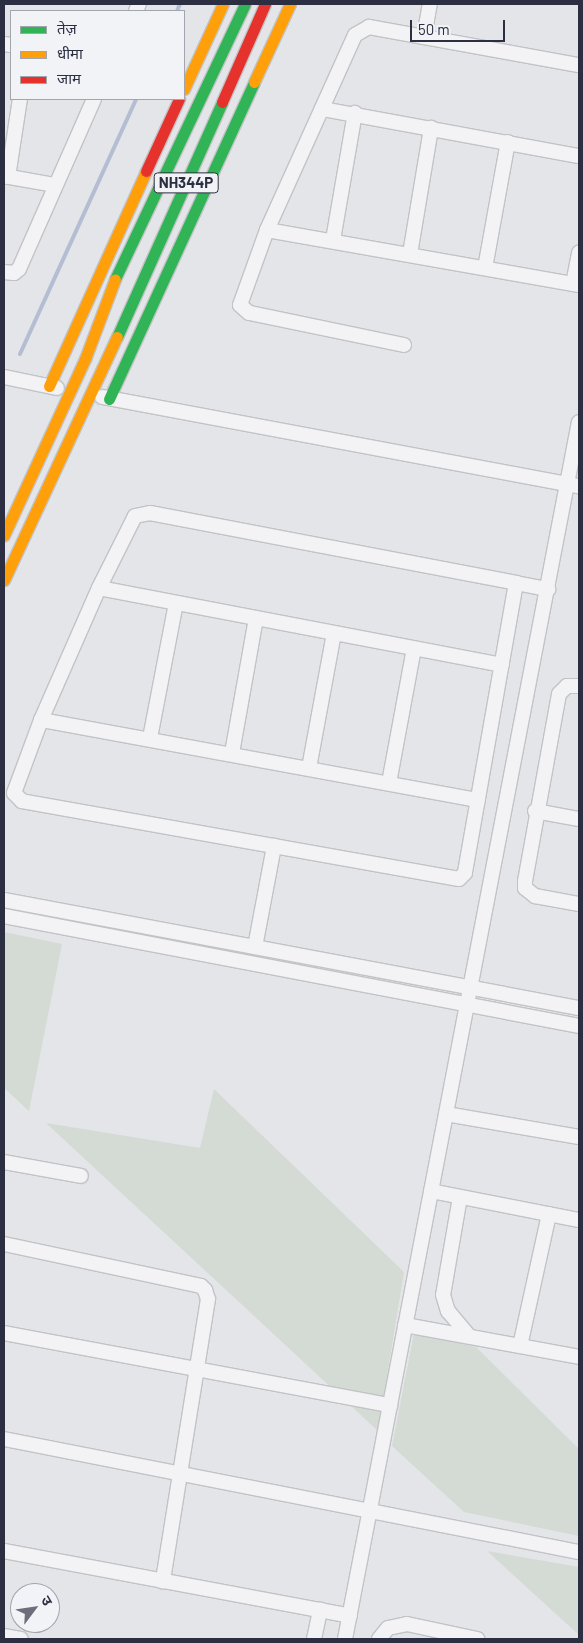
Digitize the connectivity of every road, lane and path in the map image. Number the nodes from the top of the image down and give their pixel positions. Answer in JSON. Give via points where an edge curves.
{"nodes":[{"id":1,"x":224,"y":4,"type":"edge"},
{"id":2,"x":244,"y":4,"type":"edge"},
{"id":3,"x":266,"y":4,"type":"edge"},
{"id":4,"x":290,"y":4,"type":"edge"},
{"id":5,"x":430,"y":4,"type":"edge"},
{"id":6,"x":424,"y":37,"type":"junction"},
{"id":7,"x":579,"y":66,"type":"edge"},
{"id":8,"x":185,"y":86,"type":"edge"},
{"id":9,"x":20,"y":100,"type":"edge"},
{"id":10,"x":94,"y":100,"type":"edge"},
{"id":11,"x":179,"y":100,"type":"edge"},
{"id":12,"x":322,"y":109,"type":"junction"},
{"id":13,"x":355,"y":113,"type":"junction"},
{"id":14,"x":431,"y":128,"type":"junction"},
{"id":15,"x":508,"y":142,"type":"junction"},
{"id":16,"x":579,"y":156,"type":"edge"},
{"id":17,"x":6,"y":177,"type":"edge"},
{"id":18,"x":55,"y":186,"type":"junction"},
{"id":19,"x":267,"y":230,"type":"junction"},
{"id":20,"x":333,"y":240,"type":"junction"},
{"id":21,"x":579,"y":253,"type":"edge"},
{"id":22,"x":410,"y":254,"type":"junction"},
{"id":23,"x":485,"y":268,"type":"junction"},
{"id":24,"x":4,"y":272,"type":"edge"},
{"id":25,"x":576,"y":285,"type":"edge"},
{"id":26,"x":404,"y":345,"type":"dead end"},
{"id":27,"x":4,"y":377,"type":"edge"},
{"id":28,"x":50,"y":386,"type":"junction"},
{"id":29,"x":71,"y":391,"type":"junction"},
{"id":30,"x":91,"y":395,"type":"junction"},
{"id":31,"x":109,"y":398,"type":"junction"},
{"id":32,"x":579,"y":422,"type":"edge"},
{"id":33,"x":574,"y":485,"type":"edge"},
{"id":34,"x":4,"y":535,"type":"edge"},
{"id":35,"x":4,"y":580,"type":"edge"},
{"id":36,"x":516,"y":583,"type":"junction"},
{"id":37,"x":99,"y":588,"type":"junction"},
{"id":38,"x":548,"y":589,"type":"junction"},
{"id":39,"x":176,"y":602,"type":"junction"},
{"id":40,"x":256,"y":618,"type":"junction"},
{"id":41,"x":334,"y":633,"type":"junction"},
{"id":42,"x":414,"y":648,"type":"junction"},
{"id":43,"x":502,"y":665,"type":"junction"},
{"id":44,"x":579,"y":686,"type":"edge"},
{"id":45,"x":41,"y":720,"type":"junction"},
{"id":46,"x":150,"y":738,"type":"junction"},
{"id":47,"x":232,"y":753,"type":"junction"},
{"id":48,"x":309,"y":768,"type":"junction"},
{"id":49,"x":389,"y":783,"type":"junction"},
{"id":50,"x":478,"y":800,"type":"junction"},
{"id":51,"x":535,"y":811,"type":"junction"},
{"id":52,"x":579,"y":819,"type":"edge"},
{"id":53,"x":274,"y":846,"type":"junction"},
{"id":54,"x":4,"y":900,"type":"edge"},
{"id":55,"x":579,"y":904,"type":"edge"},
{"id":56,"x":4,"y":916,"type":"edge"},
{"id":57,"x":255,"y":947,"type":"junction"},
{"id":58,"x":470,"y":988,"type":"junction"},
{"id":59,"x":468,"y":1004,"type":"junction"},
{"id":60,"x":579,"y":1008,"type":"edge"},
{"id":61,"x":579,"y":1026,"type":"edge"},
{"id":62,"x":446,"y":1114,"type":"junction"},
{"id":63,"x":579,"y":1137,"type":"edge"},
{"id":64,"x":4,"y":1162,"type":"edge"},
{"id":65,"x":81,"y":1176,"type":"dead end"},
{"id":66,"x":431,"y":1191,"type":"junction"},
{"id":67,"x":460,"y":1196,"type":"junction"},
{"id":68,"x":549,"y":1214,"type":"junction"},
{"id":69,"x":579,"y":1220,"type":"edge"},
{"id":70,"x":4,"y":1244,"type":"edge"},
{"id":71,"x":405,"y":1325,"type":"junction"},
{"id":72,"x":4,"y":1333,"type":"edge"},
{"id":73,"x":469,"y":1336,"type":"junction"},
{"id":74,"x":520,"y":1346,"type":"junction"},
{"id":75,"x":579,"y":1356,"type":"edge"},
{"id":76,"x":198,"y":1367,"type":"junction"},
{"id":77,"x":390,"y":1405,"type":"junction"},
{"id":78,"x":4,"y":1439,"type":"edge"},
{"id":79,"x":182,"y":1474,"type":"junction"},
{"id":80,"x":370,"y":1511,"type":"junction"},
{"id":81,"x":4,"y":1550,"type":"edge"},
{"id":82,"x":579,"y":1552,"type":"edge"},
{"id":83,"x":163,"y":1581,"type":"junction"},
{"id":84,"x":320,"y":1610,"type":"junction"},
{"id":85,"x":350,"y":1616,"type":"junction"},
{"id":86,"x":4,"y":1636,"type":"edge"},
{"id":87,"x":21,"y":1639,"type":"edge"},
{"id":88,"x":314,"y":1639,"type":"edge"},
{"id":89,"x":345,"y":1639,"type":"edge"},
{"id":90,"x":379,"y":1639,"type":"edge"},
{"id":91,"x":477,"y":1639,"type":"edge"}],
"edges":[{"from":1,"to":8,"type":"main road"},
{"from":2,"to":29,"type":"main road","number":"NH344P","via":[[117,275]]},
{"from":3,"to":30,"type":"main road","number":"NH344P"},
{"from":4,"to":31,"type":"main road"},
{"from":5,"to":6,"type":"street"},
{"from":6,"to":7,"type":"street"},
{"from":6,"to":12,"type":"street","via":[[370,27],[359,31]]},
{"from":9,"to":17,"type":"street"},
{"from":10,"to":18,"type":"street"},
{"from":11,"to":28,"type":"main road"},
{"from":12,"to":13,"type":"street"},
{"from":12,"to":19,"type":"street"},
{"from":13,"to":14,"type":"street"},
{"from":13,"to":20,"type":"street"},
{"from":14,"to":15,"type":"street"},
{"from":14,"to":22,"type":"street"},
{"from":15,"to":16,"type":"street"},
{"from":15,"to":23,"type":"street"},
{"from":17,"to":18,"type":"street"},
{"from":18,"to":24,"type":"street","via":[[19,269],[14,273]]},
{"from":19,"to":20,"type":"street"},
{"from":19,"to":26,"type":"street","via":[[241,299],[244,310]]},
{"from":20,"to":22,"type":"street"},
{"from":21,"to":25,"type":"street"},
{"from":22,"to":23,"type":"street"},
{"from":23,"to":25,"type":"street"},
{"from":27,"to":28,"type":"street"},
{"from":28,"to":29,"type":"street"},
{"from":29,"to":30,"type":"street"},
{"from":29,"to":34,"type":"main road","number":"NH344P"},
{"from":30,"to":31,"type":"street"},
{"from":30,"to":35,"type":"main road","number":"NH344P"},
{"from":31,"to":33,"type":"street"},
{"from":32,"to":33,"type":"street"},
{"from":33,"to":38,"type":"street"},
{"from":36,"to":37,"type":"street","via":[[150,514],[132,520]]},
{"from":36,"to":38,"type":"street"},
{"from":36,"to":43,"type":"street"},
{"from":37,"to":39,"type":"street"},
{"from":37,"to":45,"type":"street"},
{"from":38,"to":58,"type":"street"},
{"from":39,"to":40,"type":"street"},
{"from":39,"to":46,"type":"street"},
{"from":40,"to":41,"type":"street"},
{"from":40,"to":47,"type":"street"},
{"from":41,"to":42,"type":"street"},
{"from":41,"to":48,"type":"street"},
{"from":42,"to":43,"type":"street"},
{"from":42,"to":49,"type":"street"},
{"from":43,"to":50,"type":"street"},
{"from":44,"to":51,"type":"street","via":[[567,686],[559,694]]},
{"from":45,"to":46,"type":"street"},
{"from":45,"to":53,"type":"street","via":[[13,788],[16,798]]},
{"from":46,"to":47,"type":"street"},
{"from":47,"to":48,"type":"street"},
{"from":48,"to":49,"type":"street"},
{"from":49,"to":50,"type":"street"},
{"from":50,"to":53,"type":"street","via":[[464,873],[459,879]]},
{"from":51,"to":52,"type":"street"},
{"from":51,"to":55,"type":"street","via":[[525,888],[535,896]]},
{"from":53,"to":57,"type":"street"},
{"from":54,"to":57,"type":"street"},
{"from":56,"to":59,"type":"street"},
{"from":57,"to":58,"type":"street"},
{"from":58,"to":59,"type":"street"},
{"from":58,"to":60,"type":"street"},
{"from":59,"to":61,"type":"street"},
{"from":59,"to":62,"type":"street"},
{"from":62,"to":63,"type":"street"},
{"from":62,"to":66,"type":"street"},
{"from":64,"to":65,"type":"street"},
{"from":66,"to":67,"type":"street"},
{"from":66,"to":71,"type":"street"},
{"from":67,"to":68,"type":"street"},
{"from":67,"to":73,"type":"street","via":[[443,1295],[448,1311]]},
{"from":68,"to":69,"type":"street"},
{"from":68,"to":74,"type":"street"},
{"from":70,"to":76,"type":"street","via":[[201,1286],[208,1299]]},
{"from":71,"to":73,"type":"street"},
{"from":71,"to":77,"type":"street"},
{"from":72,"to":76,"type":"street"},
{"from":73,"to":74,"type":"street"},
{"from":74,"to":75,"type":"street"},
{"from":76,"to":77,"type":"street"},
{"from":76,"to":79,"type":"street"},
{"from":77,"to":80,"type":"street"},
{"from":78,"to":79,"type":"street"},
{"from":79,"to":80,"type":"street"},
{"from":79,"to":83,"type":"street"},
{"from":80,"to":82,"type":"street"},
{"from":80,"to":85,"type":"street"},
{"from":81,"to":83,"type":"street"},
{"from":83,"to":84,"type":"street"},
{"from":84,"to":85,"type":"street"},
{"from":84,"to":88,"type":"street"},
{"from":85,"to":89,"type":"street"},
{"from":86,"to":87,"type":"street"},
{"from":90,"to":91,"type":"street","via":[[388,1628],[407,1624]]}]}
